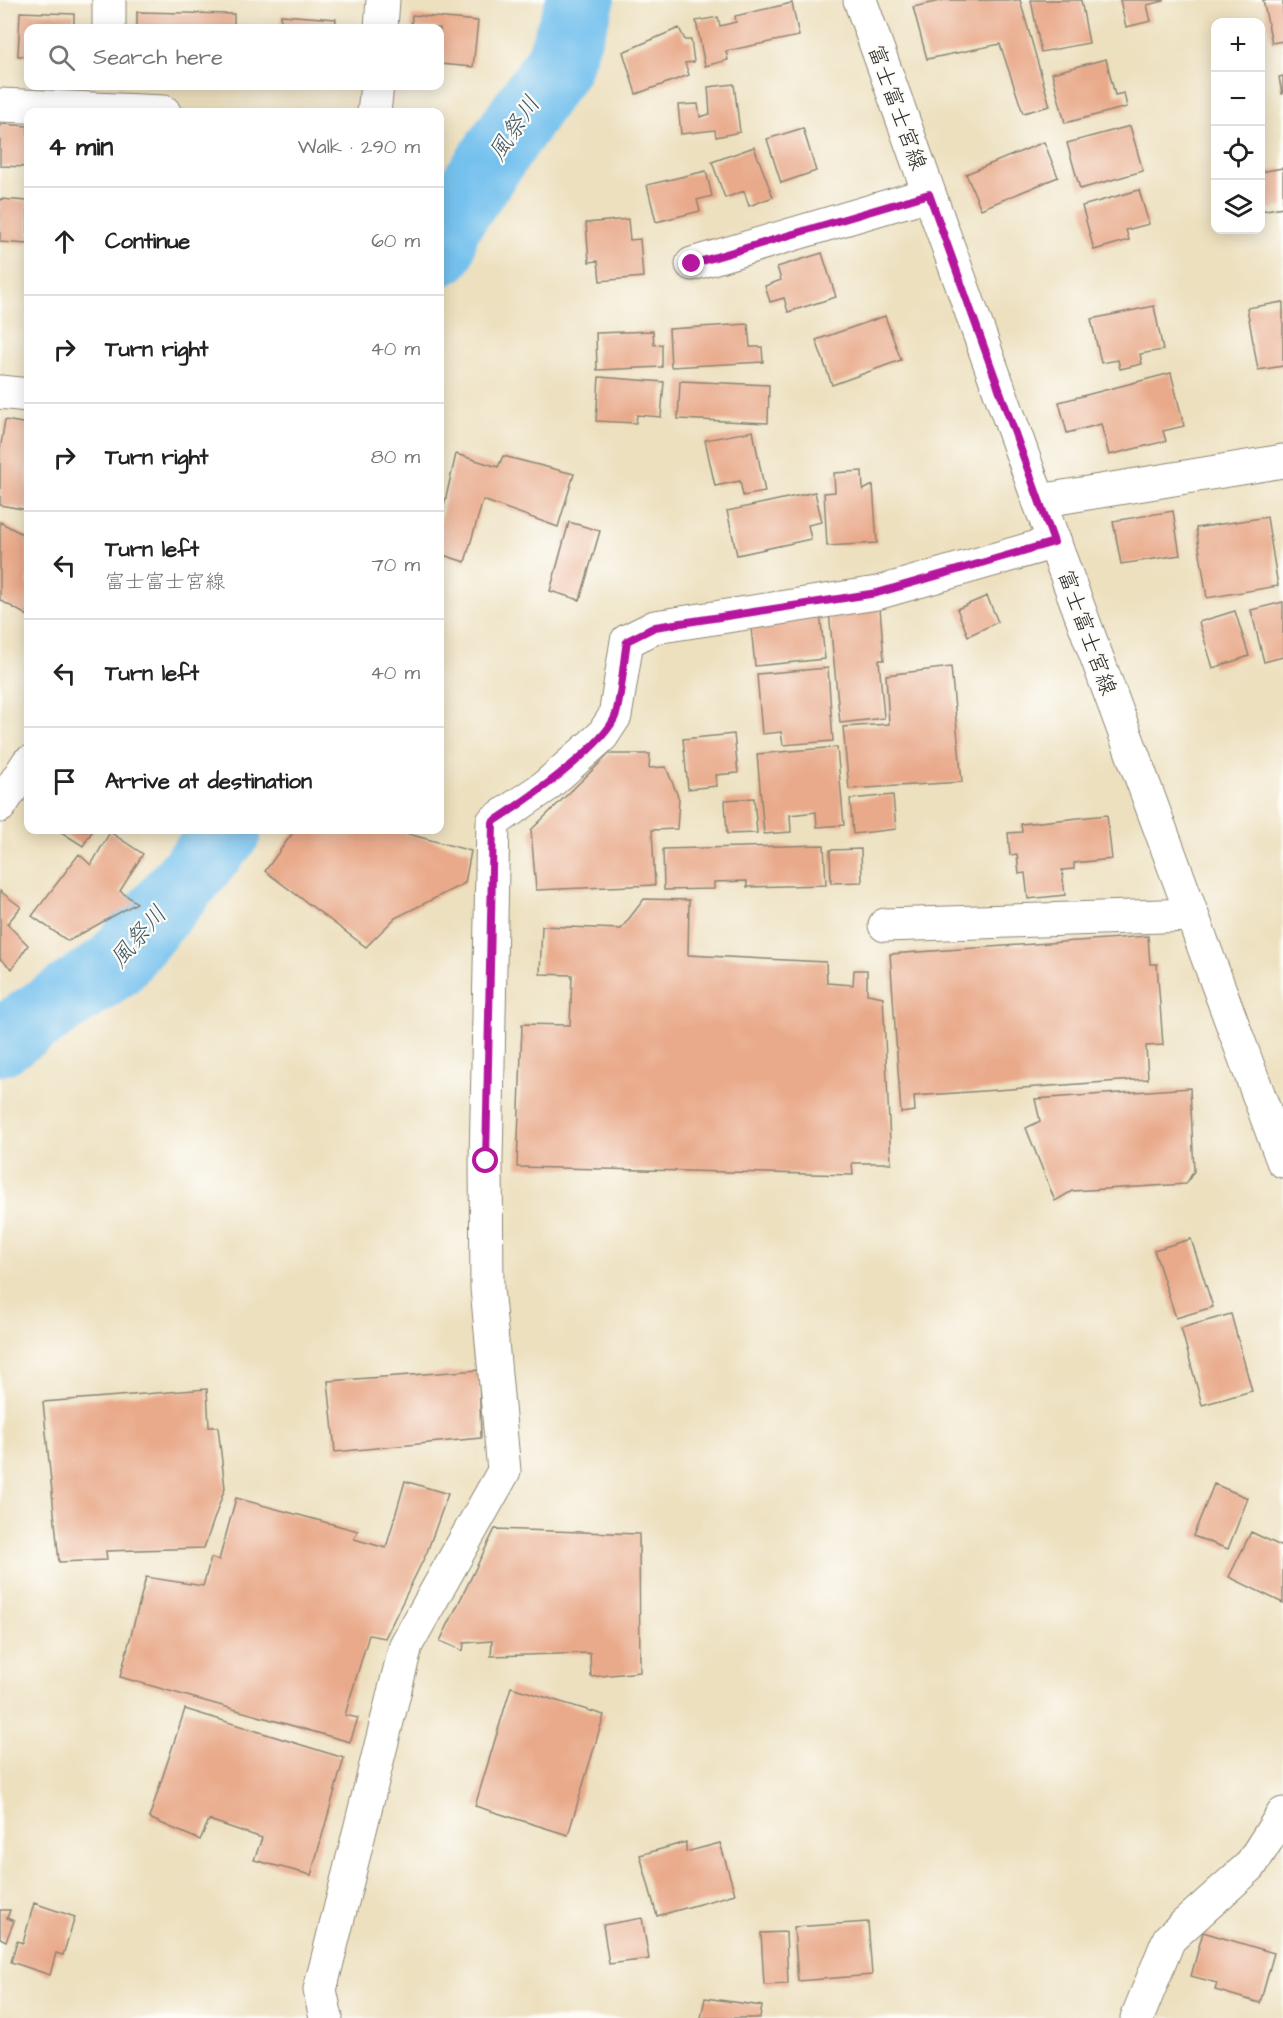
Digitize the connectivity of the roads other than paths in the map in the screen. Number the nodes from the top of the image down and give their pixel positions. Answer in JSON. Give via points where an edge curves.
{"nodes":[{"id":1,"x":109,"y":0,"type":"edge"},
{"id":2,"x":384,"y":0,"type":"edge"},
{"id":3,"x":860,"y":0,"type":"edge"},
{"id":4,"x":109,"y":24,"type":"edge"},
{"id":5,"x":381,"y":24,"type":"edge"},
{"id":6,"x":376,"y":90,"type":"edge"},
{"id":7,"x":108,"y":103,"type":"edge"},
{"id":8,"x":0,"y":105,"type":"edge"},
{"id":9,"x":139,"y":108,"type":"edge"},
{"id":10,"x":374,"y":108,"type":"edge"},
{"id":11,"x":929,"y":194,"type":"junction"},
{"id":12,"x":692,"y":264,"type":"dead end"},
{"id":13,"x":0,"y":392,"type":"edge"},
{"id":14,"x":24,"y":395,"type":"edge"},
{"id":15,"x":1283,"y":461,"type":"edge"},
{"id":16,"x":1039,"y":501,"type":"junction"},
{"id":17,"x":1054,"y":542,"type":"junction"},
{"id":18,"x":24,"y":769,"type":"edge"},
{"id":19,"x":0,"y":806,"type":"edge"},
{"id":20,"x":1192,"y":915,"type":"junction"},
{"id":21,"x":885,"y":925,"type":"dead end"},
{"id":22,"x":1283,"y":1161,"type":"edge"},
{"id":23,"x":1283,"y":1814,"type":"edge"},
{"id":24,"x":326,"y":2018,"type":"edge"},
{"id":25,"x":1137,"y":2018,"type":"edge"}],
"edges":[{"from":1,"to":4,"type":"street"},
{"from":2,"to":5,"type":"street"},
{"from":3,"to":11,"type":"street","name":"富士富士宮線"},
{"from":6,"to":10,"type":"street"},
{"from":7,"to":8,"type":"street"},
{"from":7,"to":9,"type":"street"},
{"from":11,"to":12,"type":"street"},
{"from":11,"to":16,"type":"street","name":"富士富士宮線"},
{"from":13,"to":14,"type":"street"},
{"from":15,"to":16,"type":"street"},
{"from":16,"to":17,"type":"street","name":"富士富士宮線"},
{"from":17,"to":20,"type":"street","name":"富士富士宮線"},
{"from":17,"to":24,"type":"street","via":[[877,593],[655,627],[627,641],[615,716],[602,736],[546,786],[493,822],[487,1288],[504,1471],[406,1645],[320,1990]]},
{"from":18,"to":19,"type":"street"},
{"from":20,"to":21,"type":"street"},
{"from":20,"to":22,"type":"street","name":"富士富士宮線"},
{"from":23,"to":25,"type":"street","via":[[1250,1866],[1169,1939]]}]}
